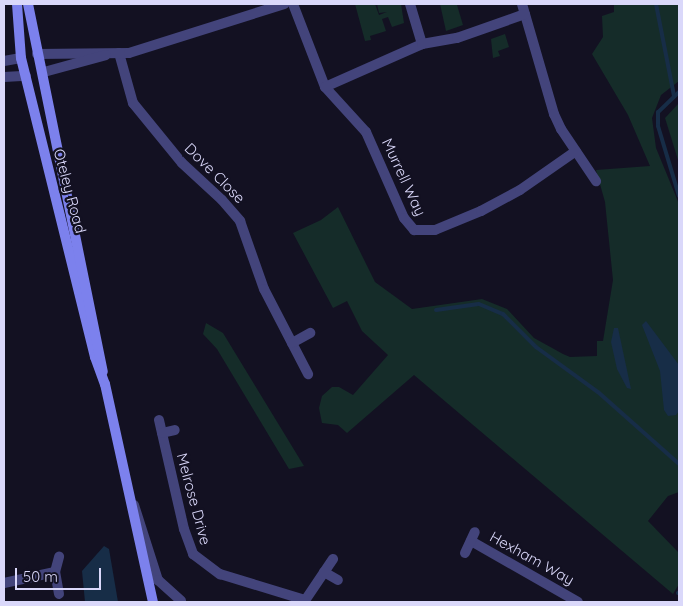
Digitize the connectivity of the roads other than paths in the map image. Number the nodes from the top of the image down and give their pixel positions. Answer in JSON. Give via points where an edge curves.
{"nodes":[{"id":1,"x":17,"y":4,"type":"edge"},
{"id":2,"x":28,"y":4,"type":"edge"},
{"id":3,"x":284,"y":4,"type":"edge"},
{"id":4,"x":293,"y":4,"type":"edge"},
{"id":5,"x":410,"y":4,"type":"edge"},
{"id":6,"x":522,"y":4,"type":"edge"},
{"id":7,"x":524,"y":14,"type":"junction"},
{"id":8,"x":422,"y":44,"type":"junction"},
{"id":9,"x":115,"y":53,"type":"junction"},
{"id":10,"x":37,"y":54,"type":"junction"},
{"id":11,"x":21,"y":58,"type":"junction"},
{"id":12,"x":4,"y":61,"type":"edge"},
{"id":13,"x":44,"y":72,"type":"junction"},
{"id":14,"x":26,"y":76,"type":"junction"},
{"id":15,"x":4,"y":78,"type":"edge"},
{"id":16,"x":325,"y":87,"type":"junction"},
{"id":17,"x":576,"y":151,"type":"junction"},
{"id":18,"x":596,"y":181,"type":"dead end"},
{"id":19,"x":310,"y":333,"type":"dead end"},
{"id":20,"x":292,"y":343,"type":"junction"},
{"id":21,"x":308,"y":374,"type":"dead end"},
{"id":22,"x":105,"y":384,"type":"junction"},
{"id":23,"x":159,"y":420,"type":"dead end"},
{"id":24,"x":175,"y":430,"type":"dead end"},
{"id":25,"x":162,"y":433,"type":"junction"},
{"id":26,"x":130,"y":495,"type":"junction"},
{"id":27,"x":465,"y":553,"type":"dead end"},
{"id":28,"x":59,"y":557,"type":"dead end"},
{"id":29,"x":333,"y":559,"type":"dead end"},
{"id":30,"x":55,"y":572,"type":"junction"},
{"id":31,"x":324,"y":572,"type":"junction"},
{"id":32,"x":338,"y":580,"type":"dead end"},
{"id":33,"x":4,"y":583,"type":"edge"},
{"id":34,"x":59,"y":594,"type":"dead end"},
{"id":35,"x":305,"y":601,"type":"edge"},
{"id":36,"x":153,"y":602,"type":"edge"},
{"id":37,"x":181,"y":602,"type":"edge"},
{"id":38,"x":578,"y":602,"type":"edge"}],
"edges":[{"from":1,"to":11,"type":"main road","name":"Oteley Road"},
{"from":2,"to":10,"type":"main road","name":"Oteley Road"},
{"from":3,"to":9,"type":"street"},
{"from":4,"to":16,"type":"street","name":"Murrell Way"},
{"from":5,"to":8,"type":"street"},
{"from":6,"to":7,"type":"street"},
{"from":7,"to":8,"type":"street","via":[[457,38]]},
{"from":7,"to":17,"type":"street","via":[[554,114]]},
{"from":8,"to":16,"type":"street"},
{"from":9,"to":10,"type":"street"},
{"from":9,"to":13,"type":"street"},
{"from":9,"to":20,"type":"street","name":"Dove Close","via":[[134,102],[182,163],[240,221],[256,271]]},
{"from":10,"to":11,"type":"main road"},
{"from":10,"to":13,"type":"main road","name":"Oteley Road"},
{"from":11,"to":12,"type":"street"},
{"from":11,"to":14,"type":"main road","name":"Oteley Road"},
{"from":13,"to":14,"type":"main road"},
{"from":13,"to":22,"type":"main road","name":"Oteley Road","via":[[102,355]]},
{"from":14,"to":15,"type":"street"},
{"from":14,"to":22,"type":"main road","name":"Oteley Road","via":[[95,357]]},
{"from":16,"to":17,"type":"street","name":"Murrell Way","via":[[366,132],[404,218],[419,232],[435,230],[494,204],[547,173]]},
{"from":17,"to":18,"type":"street"},
{"from":19,"to":20,"type":"street"},
{"from":20,"to":21,"type":"street","name":"Dove Close"},
{"from":22,"to":26,"type":"main road","name":"Oteley Road"},
{"from":23,"to":25,"type":"street","name":"Melrose Drive"},
{"from":24,"to":25,"type":"street"},
{"from":25,"to":35,"type":"street","name":"Melrose Drive","via":[[192,554],[220,574]]},
{"from":26,"to":36,"type":"main road","name":"Oteley Road"},
{"from":26,"to":37,"type":"street","via":[[142,523],[158,580]]},
{"from":27,"to":38,"type":"street","name":"Hexham Way","via":[[473,537]]},
{"from":28,"to":30,"type":"street"},
{"from":29,"to":31,"type":"street","name":"Melrose Drive"},
{"from":30,"to":33,"type":"street"},
{"from":30,"to":34,"type":"street"},
{"from":31,"to":32,"type":"street"},
{"from":31,"to":35,"type":"street","name":"Melrose Drive"}]}
